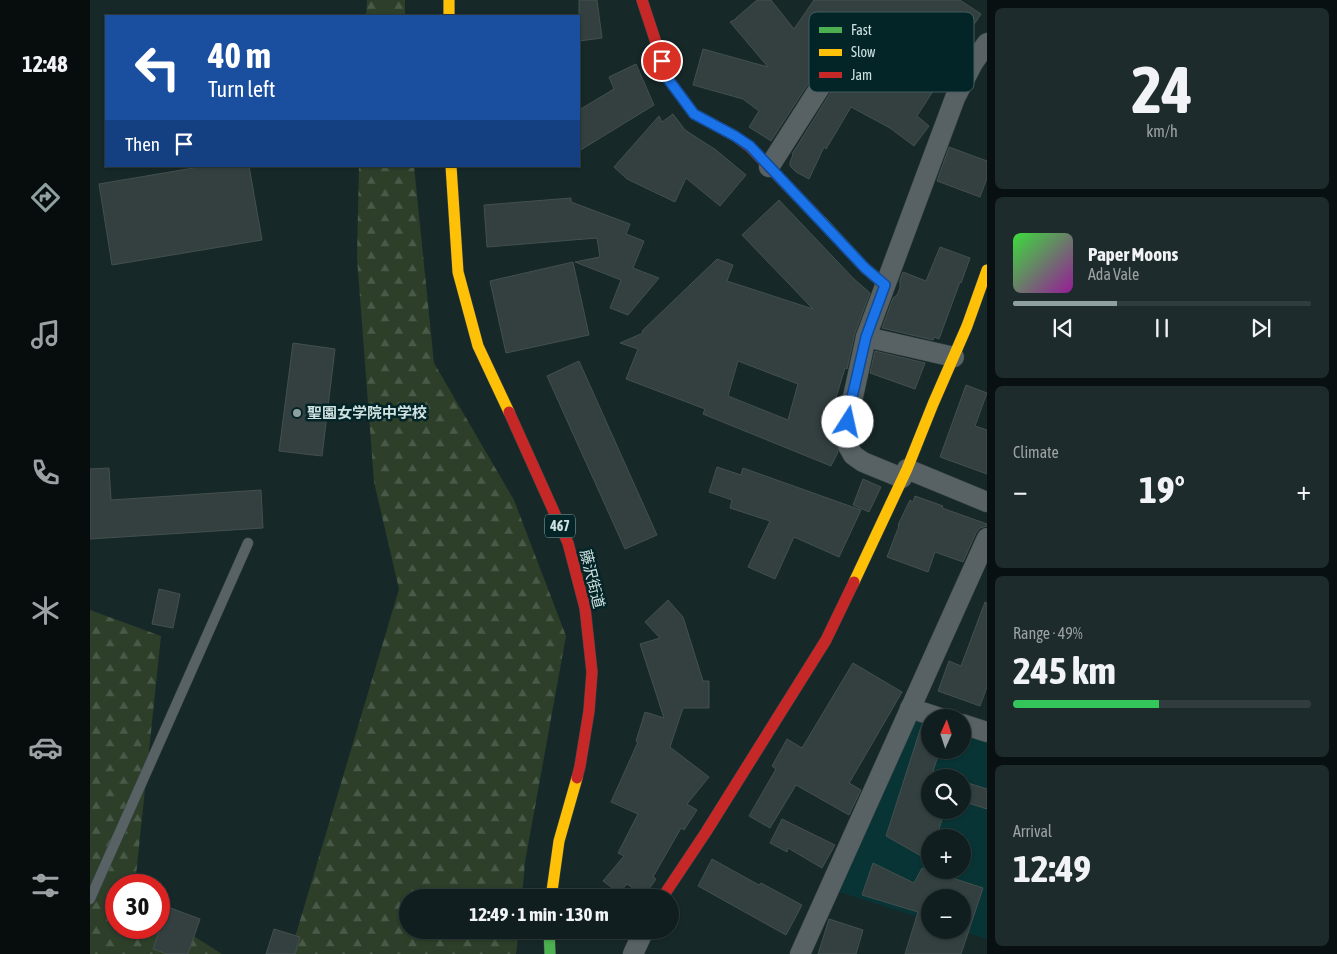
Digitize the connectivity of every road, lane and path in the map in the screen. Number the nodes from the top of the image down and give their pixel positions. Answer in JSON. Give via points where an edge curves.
{"nodes":[{"id":1,"x":449,"y":0,"type":"edge"},
{"id":2,"x":642,"y":0,"type":"edge"},
{"id":3,"x":449,"y":15,"type":"edge"},
{"id":4,"x":987,"y":43,"type":"edge"},
{"id":5,"x":974,"y":62,"type":"edge"},
{"id":6,"x":817,"y":92,"type":"edge"},
{"id":7,"x":959,"y":92,"type":"edge"},
{"id":8,"x":451,"y":167,"type":"edge"},
{"id":9,"x":769,"y":167,"type":"junction"},
{"id":10,"x":987,"y":270,"type":"edge"},
{"id":11,"x":885,"y":285,"type":"junction"},
{"id":12,"x":866,"y":337,"type":"junction"},
{"id":13,"x":954,"y":357,"type":"junction"},
{"id":14,"x":905,"y":474,"type":"junction"},
{"id":15,"x":987,"y":502,"type":"edge"},
{"id":16,"x":987,"y":538,"type":"edge"},
{"id":17,"x":248,"y":543,"type":"dead end"},
{"id":18,"x":910,"y":708,"type":"junction"},
{"id":19,"x":921,"y":712,"type":"edge"},
{"id":20,"x":971,"y":727,"type":"edge"},
{"id":21,"x":987,"y":732,"type":"edge"},
{"id":22,"x":552,"y":889,"type":"edge"},
{"id":23,"x":668,"y":889,"type":"edge"},
{"id":24,"x":90,"y":899,"type":"edge"},
{"id":25,"x":549,"y":939,"type":"edge"},
{"id":26,"x":640,"y":939,"type":"edge"},
{"id":27,"x":550,"y":954,"type":"edge"},
{"id":28,"x":633,"y":954,"type":"edge"},
{"id":29,"x":800,"y":954,"type":"edge"}],
"edges":[{"from":1,"to":3,"type":"main road"},
{"from":2,"to":9,"type":"main road","via":[[668,79],[694,114],[750,146]]},
{"from":4,"to":5,"type":"street"},
{"from":6,"to":9,"type":"street"},
{"from":7,"to":11,"type":"street"},
{"from":8,"to":22,"type":"main road","name":"藤沢街道","number":"467","via":[[458,272],[478,346],[568,544],[585,608],[592,672],[589,711],[580,766],[559,841]]},
{"from":9,"to":11,"type":"main road"},
{"from":10,"to":13,"type":"main road"},
{"from":11,"to":12,"type":"street"},
{"from":12,"to":13,"type":"street"},
{"from":12,"to":14,"type":"street","via":[[850,406],[848,446],[853,455],[863,462]]},
{"from":13,"to":14,"type":"main road"},
{"from":14,"to":15,"type":"street"},
{"from":14,"to":23,"type":"main road","via":[[826,640]]},
{"from":16,"to":18,"type":"street"},
{"from":17,"to":24,"type":"lane"},
{"from":18,"to":19,"type":"street"},
{"from":18,"to":29,"type":"street"},
{"from":20,"to":21,"type":"street"},
{"from":25,"to":27,"type":"main road"},
{"from":26,"to":28,"type":"street"}]}
